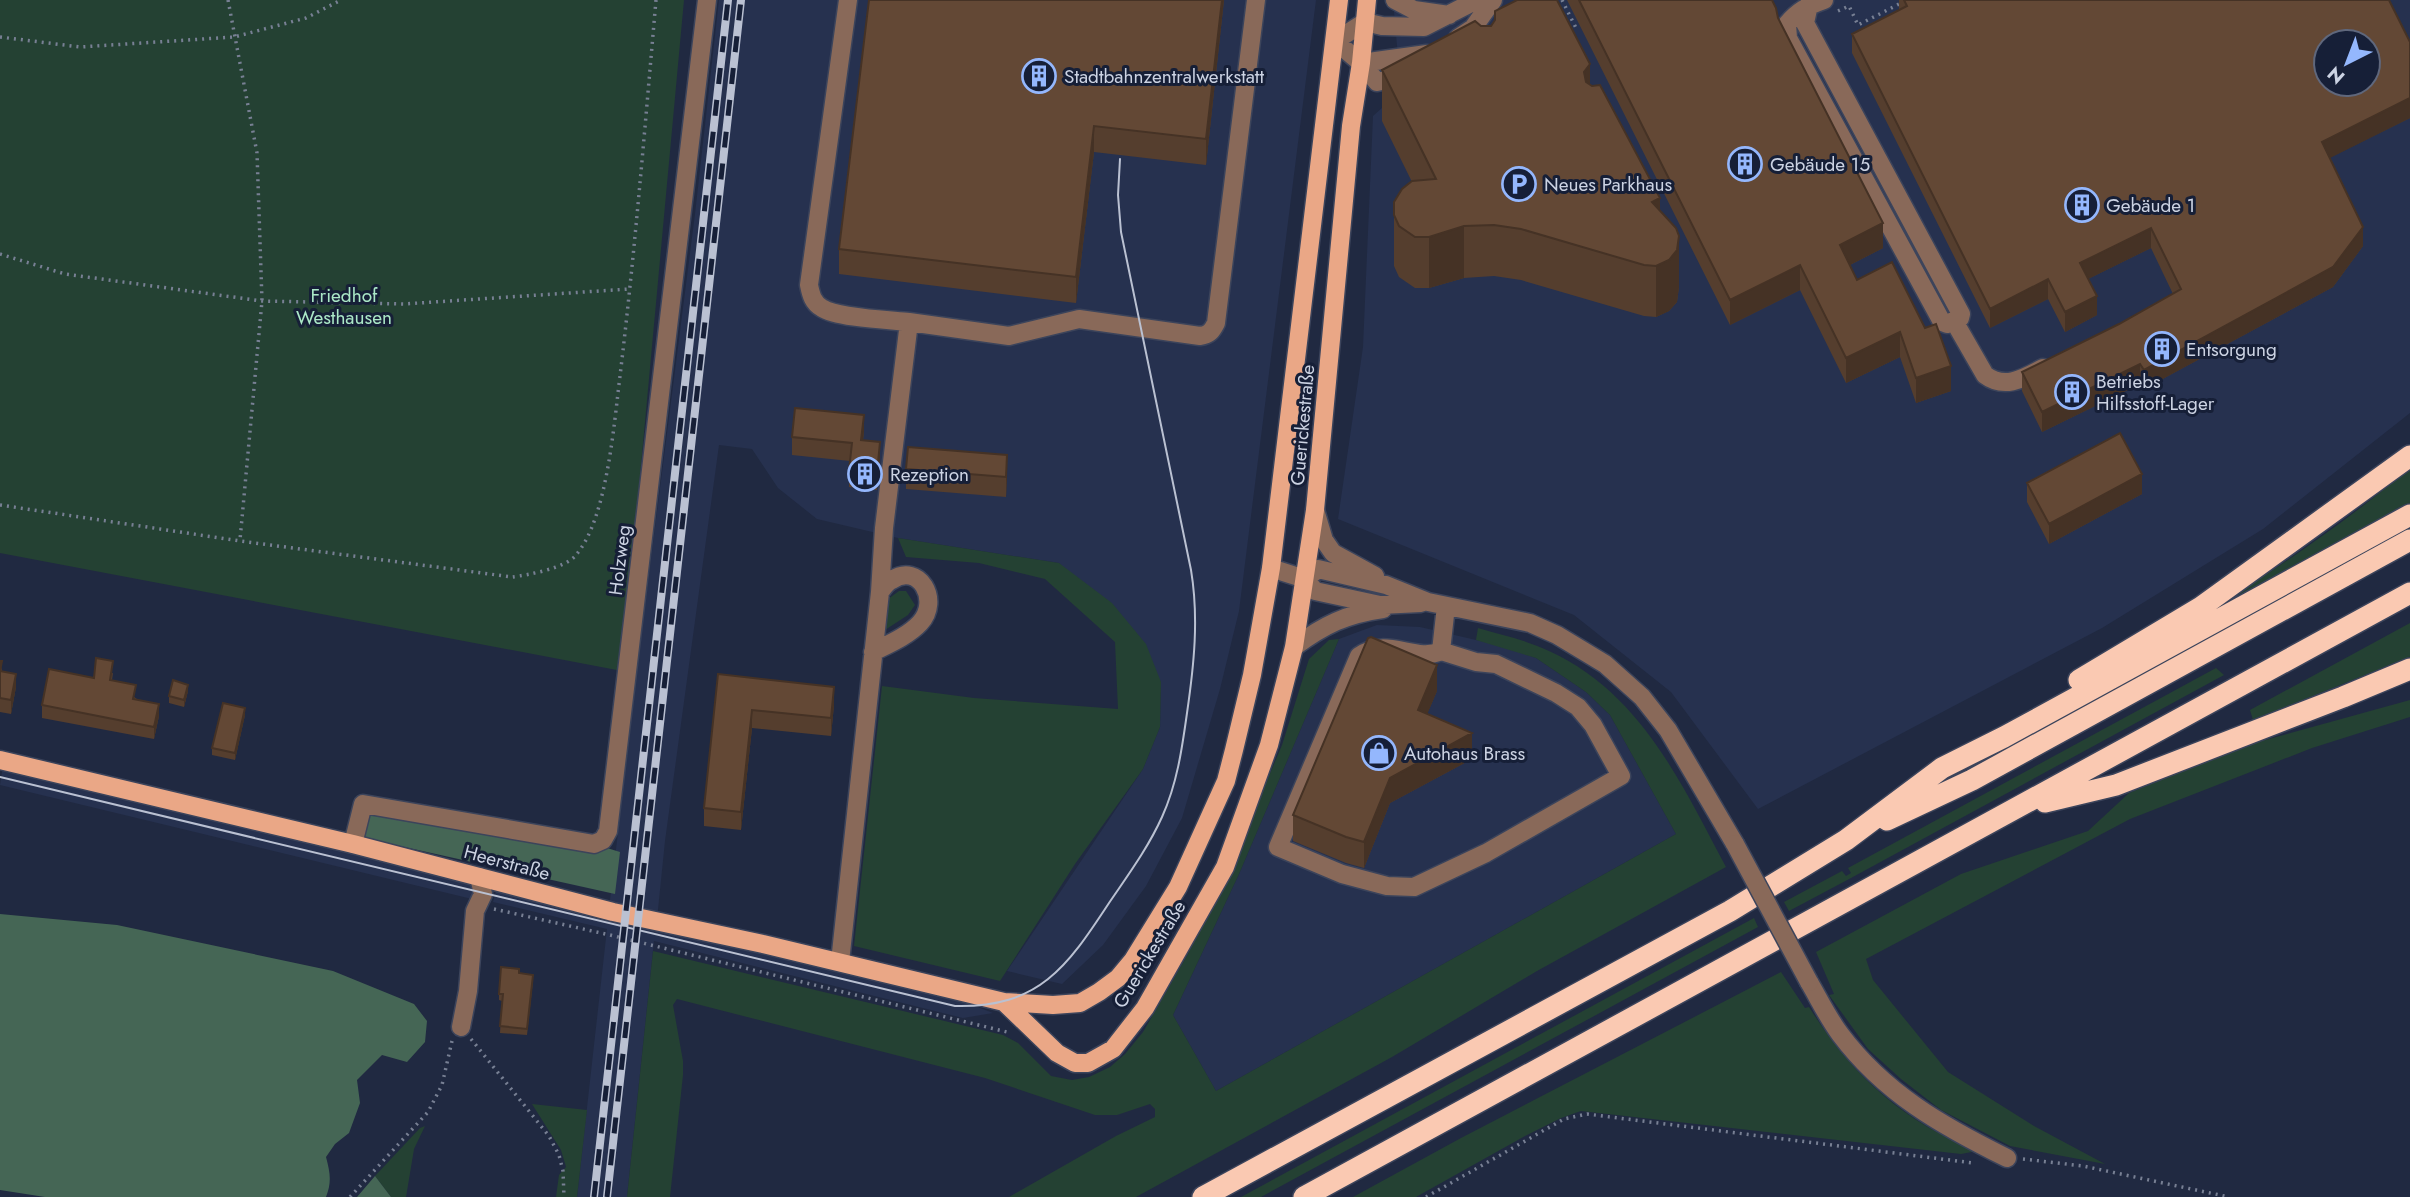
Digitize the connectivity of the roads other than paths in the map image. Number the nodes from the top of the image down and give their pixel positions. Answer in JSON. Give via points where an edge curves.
{"nodes":[{"id":1,"x":706,"y":0,"type":"edge"},
{"id":2,"x":848,"y":0,"type":"edge"},
{"id":3,"x":1256,"y":0,"type":"edge"},
{"id":4,"x":1339,"y":0,"type":"edge"},
{"id":5,"x":1367,"y":0,"type":"edge"},
{"id":6,"x":1395,"y":0,"type":"edge"},
{"id":7,"x":1477,"y":0,"type":"edge"},
{"id":8,"x":1493,"y":0,"type":"edge"},
{"id":9,"x":1811,"y":7,"type":"edge"},
{"id":10,"x":1449,"y":15,"type":"junction"},
{"id":11,"x":1365,"y":22,"type":"junction"},
{"id":12,"x":1335,"y":41,"type":"junction"},
{"id":13,"x":1360,"y":63,"type":"junction"},
{"id":14,"x":1438,"y":69,"type":"edge"},
{"id":15,"x":909,"y":322,"type":"junction"},
{"id":16,"x":2063,"y":358,"type":"edge"},
{"id":17,"x":2410,"y":456,"type":"edge"},
{"id":18,"x":1315,"y":510,"type":"junction"},
{"id":19,"x":2410,"y":515,"type":"edge"},
{"id":20,"x":2410,"y":540,"type":"edge"},
{"id":21,"x":1271,"y":568,"type":"junction"},
{"id":22,"x":1305,"y":579,"type":"junction"},
{"id":23,"x":880,"y":592,"type":"junction"},
{"id":24,"x":2410,"y":593,"type":"edge"},
{"id":25,"x":1428,"y":602,"type":"junction"},
{"id":26,"x":1446,"y":606,"type":"junction"},
{"id":27,"x":1294,"y":647,"type":"junction"},
{"id":28,"x":1441,"y":650,"type":"junction"},
{"id":29,"x":873,"y":652,"type":"junction"},
{"id":30,"x":2410,"y":669,"type":"edge"},
{"id":31,"x":2410,"y":687,"type":"edge"},
{"id":32,"x":2343,"y":697,"type":"junction"},
{"id":33,"x":0,"y":760,"type":"edge"},
{"id":34,"x":1942,"y":768,"type":"junction"},
{"id":35,"x":2019,"y":808,"type":"junction"},
{"id":36,"x":1846,"y":840,"type":"junction"},
{"id":37,"x":353,"y":844,"type":"junction"},
{"id":38,"x":479,"y":877,"type":"junction"},
{"id":39,"x":840,"y":962,"type":"junction"},
{"id":40,"x":1004,"y":1002,"type":"junction"},
{"id":41,"x":461,"y":1027,"type":"road end"},
{"id":42,"x":2007,"y":1158,"type":"road end"},
{"id":43,"x":1203,"y":1197,"type":"edge"},
{"id":44,"x":1304,"y":1197,"type":"edge"}],
"edges":[{"from":1,"to":37,"type":"lane","name":"Holzweg","via":[[608,831],[594,844],[363,804]]},
{"from":2,"to":15,"type":"lane","via":[[809,285],[815,303],[830,312]]},
{"from":3,"to":15,"type":"lane","via":[[1216,323],[1210,332],[1200,336],[1079,319],[1009,336]]},
{"from":4,"to":12,"type":"main road","name":"Guerickestraße"},
{"from":5,"to":11,"type":"main road","name":"Guerickestraße"},
{"from":6,"to":10,"type":"lane","via":[[1415,10]]},
{"from":7,"to":10,"type":"lane"},
{"from":8,"to":13,"type":"lane","via":[[1473,28],[1433,54]]},
{"from":9,"to":16,"type":"lane","via":[[1798,11],[1787,24],[1788,38],[1942,322],[1954,321],[1993,381],[2013,382]]},
{"from":10,"to":11,"type":"lane","via":[[1424,27]]},
{"from":11,"to":12,"type":"lane"},
{"from":11,"to":13,"type":"main road","name":"Guerickestraße"},
{"from":12,"to":13,"type":"lane"},
{"from":12,"to":21,"type":"main road","name":"Guerickestraße"},
{"from":13,"to":14,"type":"lane","via":[[1377,82]]},
{"from":13,"to":18,"type":"main road","name":"Guerickestraße"},
{"from":15,"to":23,"type":"lane"},
{"from":17,"to":34,"type":"highway","via":[[2201,607],[1999,727]]},
{"from":18,"to":22,"type":"main road","name":"Guerickestraße"},
{"from":18,"to":25,"type":"lane","via":[[1333,553]]},
{"from":19,"to":34,"type":"highway"},
{"from":20,"to":36,"type":"highway","via":[[1972,780]]},
{"from":21,"to":22,"type":"lane"},
{"from":21,"to":40,"type":"main road","name":"Guerickestraße","via":[[1252,675],[1226,781],[1178,887],[1118,978],[1080,1003]]},
{"from":22,"to":25,"type":"lane","via":[[1315,591],[1380,605]]},
{"from":22,"to":27,"type":"main road","name":"Guerickestraße"},
{"from":23,"to":29,"type":"lane"},
{"from":23,"to":29,"type":"lane","via":[[892,579],[906,576],[918,579],[930,601],[920,623]]},
{"from":24,"to":35,"type":"highway"},
{"from":25,"to":26,"type":"lane"},
{"from":25,"to":27,"type":"lane","via":[[1344,617]]},
{"from":26,"to":28,"type":"lane"},
{"from":26,"to":42,"type":"lane","bridge":true,"via":[[1530,623],[1557,635],[1605,664],[1642,697],[1668,730],[1840,1033],[1904,1100]]},
{"from":27,"to":40,"type":"main road","name":"Guerickestraße","via":[[1269,745],[1225,867],[1145,1008],[1113,1049],[1088,1063],[1075,1063],[1057,1053]]},
{"from":28,"to":28,"type":"lane","via":[[1435,654],[1380,647],[1359,656],[1278,847],[1342,874],[1387,886],[1414,887],[1486,853],[1621,776],[1594,724],[1577,707],[1496,664]]},
{"from":29,"to":39,"type":"lane"},
{"from":30,"to":32,"type":"highway"},
{"from":31,"to":32,"type":"highway"},
{"from":32,"to":35,"type":"highway","via":[[2116,785]]},
{"from":33,"to":37,"type":"main road","name":"Heerstraße"},
{"from":34,"to":36,"type":"highway"},
{"from":35,"to":44,"type":"highway"},
{"from":36,"to":43,"type":"highway","via":[[1730,911]]},
{"from":37,"to":38,"type":"main road","name":"Heerstraße"},
{"from":38,"to":39,"type":"main road","name":"Heerstraße"},
{"from":38,"to":41,"type":"lane","via":[[483,894],[475,911]]},
{"from":39,"to":40,"type":"main road","name":"Heerstraße"}]}
